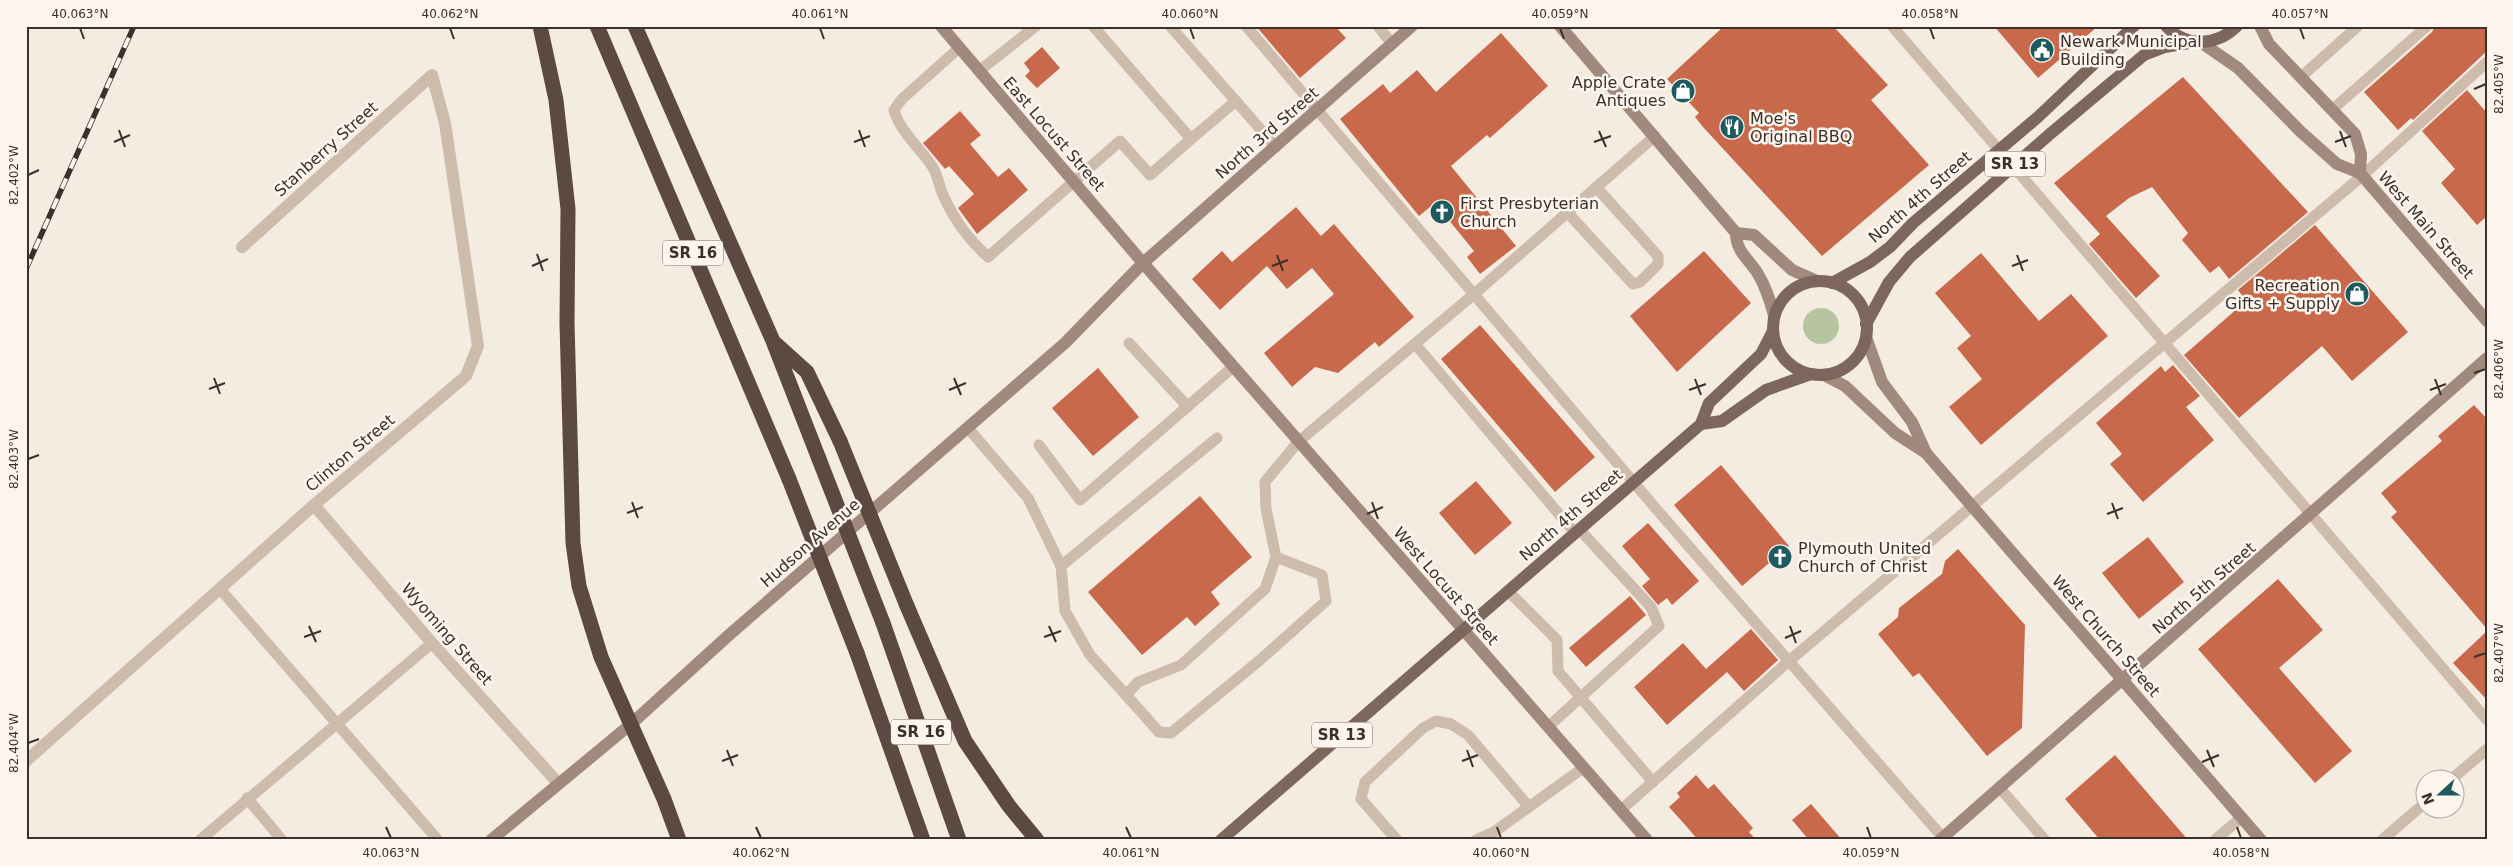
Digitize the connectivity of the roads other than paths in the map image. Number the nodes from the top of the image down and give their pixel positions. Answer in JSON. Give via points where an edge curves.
{"nodes":[{"id":1,"x":540,"y":26,"type":"edge"},
{"id":2,"x":597,"y":26,"type":"edge"},
{"id":3,"x":635,"y":26,"type":"edge"},
{"id":4,"x":941,"y":26,"type":"edge"},
{"id":5,"x":1036,"y":26,"type":"edge"},
{"id":6,"x":1093,"y":26,"type":"edge"},
{"id":7,"x":1170,"y":26,"type":"edge"},
{"id":8,"x":1246,"y":26,"type":"edge"},
{"id":9,"x":1378,"y":26,"type":"edge"},
{"id":10,"x":1412,"y":26,"type":"edge"},
{"id":11,"x":1560,"y":26,"type":"edge"},
{"id":12,"x":1892,"y":26,"type":"edge"},
{"id":13,"x":2134,"y":26,"type":"edge"},
{"id":14,"x":2166,"y":26,"type":"edge"},
{"id":15,"x":2237,"y":26,"type":"edge"},
{"id":16,"x":2260,"y":26,"type":"edge"},
{"id":17,"x":2358,"y":26,"type":"edge"},
{"id":18,"x":2427,"y":26,"type":"edge"},
{"id":19,"x":2198,"y":42,"type":"junction"},
{"id":20,"x":1392,"y":44,"type":"junction"},
{"id":21,"x":959,"y":48,"type":"junction"},
{"id":22,"x":2487,"y":62,"type":"edge"},
{"id":23,"x":979,"y":71,"type":"junction"},
{"id":24,"x":432,"y":75,"type":"joint"},
{"id":25,"x":2301,"y":77,"type":"junction"},
{"id":26,"x":1236,"y":101,"type":"junction"},
{"id":27,"x":2333,"y":109,"type":"junction"},
{"id":28,"x":1318,"y":110,"type":"junction"},
{"id":29,"x":1655,"y":136,"type":"junction"},
{"id":30,"x":1191,"y":139,"type":"junction"},
{"id":31,"x":1276,"y":147,"type":"junction"},
{"id":32,"x":1999,"y":150,"type":"junction"},
{"id":33,"x":2013,"y":166,"type":"junction"},
{"id":34,"x":2361,"y":175,"type":"junction"},
{"id":35,"x":1074,"y":182,"type":"junction"},
{"id":36,"x":1596,"y":187,"type":"junction"},
{"id":37,"x":1567,"y":212,"type":"junction"},
{"id":38,"x":1736,"y":233,"type":"junction"},
{"id":39,"x":242,"y":247,"type":"dead end"},
{"id":40,"x":1143,"y":263,"type":"junction"},
{"id":41,"x":1817,"y":281,"type":"junction"},
{"id":42,"x":1832,"y":282,"type":"junction"},
{"id":43,"x":1473,"y":295,"type":"junction"},
{"id":44,"x":1774,"y":316,"type":"junction"},
{"id":45,"x":2487,"y":321,"type":"edge"},
{"id":46,"x":1866,"y":324,"type":"junction"},
{"id":47,"x":1773,"y":331,"type":"junction"},
{"id":48,"x":1866,"y":337,"type":"junction"},
{"id":49,"x":772,"y":341,"type":"junction"},
{"id":50,"x":1129,"y":343,"type":"dead end"},
{"id":51,"x":2164,"y":343,"type":"junction"},
{"id":52,"x":1415,"y":344,"type":"junction"},
{"id":53,"x":2487,"y":358,"type":"edge"},
{"id":54,"x":1233,"y":367,"type":"junction"},
{"id":55,"x":1817,"y":375,"type":"junction"},
{"id":56,"x":1188,"y":407,"type":"junction"},
{"id":57,"x":1701,"y":424,"type":"junction"},
{"id":58,"x":968,"y":428,"type":"junction"},
{"id":59,"x":1217,"y":438,"type":"dead end"},
{"id":60,"x":1298,"y":442,"type":"junction"},
{"id":61,"x":1039,"y":445,"type":"dead end"},
{"id":62,"x":1926,"y":453,"type":"junction"},
{"id":63,"x":1634,"y":482,"type":"junction"},
{"id":64,"x":314,"y":505,"type":"junction"},
{"id":65,"x":1973,"y":506,"type":"junction"},
{"id":66,"x":2312,"y":515,"type":"junction"},
{"id":67,"x":1577,"y":532,"type":"junction"},
{"id":68,"x":1276,"y":557,"type":"junction"},
{"id":69,"x":1061,"y":566,"type":"junction"},
{"id":70,"x":220,"y":589,"type":"junction"},
{"id":71,"x":1508,"y":591,"type":"junction"},
{"id":72,"x":1463,"y":630,"type":"junction"},
{"id":73,"x":432,"y":643,"type":"junction"},
{"id":74,"x":1789,"y":661,"type":"junction"},
{"id":75,"x":2123,"y":681,"type":"junction"},
{"id":76,"x":1126,"y":695,"type":"junction"},
{"id":77,"x":1580,"y":698,"type":"junction"},
{"id":78,"x":2487,"y":720,"type":"edge"},
{"id":79,"x":337,"y":723,"type":"junction"},
{"id":80,"x":631,"y":724,"type":"junction"},
{"id":81,"x":1548,"y":727,"type":"junction"},
{"id":82,"x":2487,"y":749,"type":"edge"},
{"id":83,"x":26,"y":762,"type":"edge"},
{"id":84,"x":1583,"y":768,"type":"junction"},
{"id":85,"x":2465,"y":768,"type":"edge"},
{"id":86,"x":1653,"y":782,"type":"junction"},
{"id":87,"x":558,"y":783,"type":"junction"},
{"id":88,"x":1999,"y":787,"type":"junction"},
{"id":89,"x":247,"y":798,"type":"junction"},
{"id":90,"x":1529,"y":807,"type":"junction"},
{"id":91,"x":1621,"y":810,"type":"junction"},
{"id":92,"x":2416,"y":811,"type":"edge"},
{"id":93,"x":2242,"y":816,"type":"junction"},
{"id":94,"x":1645,"y":839,"type":"edge"},
{"id":95,"x":1943,"y":839,"type":"edge"},
{"id":96,"x":200,"y":840,"type":"edge"},
{"id":97,"x":282,"y":840,"type":"edge"},
{"id":98,"x":438,"y":840,"type":"edge"},
{"id":99,"x":491,"y":840,"type":"edge"},
{"id":100,"x":679,"y":840,"type":"edge"},
{"id":101,"x":923,"y":840,"type":"edge"},
{"id":102,"x":959,"y":840,"type":"edge"},
{"id":103,"x":1037,"y":840,"type":"edge"},
{"id":104,"x":1221,"y":840,"type":"edge"},
{"id":105,"x":1397,"y":840,"type":"edge"},
{"id":106,"x":1476,"y":840,"type":"edge"},
{"id":107,"x":2045,"y":840,"type":"edge"},
{"id":108,"x":2215,"y":840,"type":"edge"},
{"id":109,"x":2261,"y":840,"type":"edge"},
{"id":110,"x":2382,"y":840,"type":"edge"}],
"edges":[{"from":1,"to":80,"type":"highway","via":[[556,100],[568,209],[567,323],[573,543],[579,586],[589,623],[614,690]]},
{"from":2,"to":101,"type":"highway","number":"SR 16","bridge":true,"via":[[789,479],[857,653]]},
{"from":3,"to":49,"type":"highway","number":"SR 16"},
{"from":4,"to":21,"type":"street","name":"East Locust Street"},
{"from":5,"to":23,"type":"lane"},
{"from":6,"to":30,"type":"lane"},
{"from":7,"to":26,"type":"lane"},
{"from":8,"to":28,"type":"lane"},
{"from":9,"to":20,"type":"lane"},
{"from":10,"to":20,"type":"street","name":"North 3rd Street"},
{"from":11,"to":29,"type":"street"},
{"from":12,"to":32,"type":"lane"},
{"from":13,"to":32,"type":"main road","name":"North 4th Street","number":"SR 13"},
{"from":14,"to":19,"type":"main road","via":[[2182,38]]},
{"from":15,"to":19,"type":"main road","via":[[2216,40]]},
{"from":16,"to":25,"type":"street","via":[[2269,44]]},
{"from":17,"to":25,"type":"lane"},
{"from":18,"to":27,"type":"lane"},
{"from":19,"to":33,"type":"main road","number":"SR 13","via":[[2165,47],[2144,55]]},
{"from":19,"to":34,"type":"street","via":[[2238,68],[2337,164]]},
{"from":20,"to":28,"type":"street","name":"North 3rd Street"},
{"from":21,"to":23,"type":"street","name":"East Locust Street"},
{"from":21,"to":35,"type":"lane","via":[[894,110],[897,122],[934,168],[951,211],[970,240],[988,257]]},
{"from":22,"to":34,"type":"lane"},
{"from":23,"to":35,"type":"street","name":"East Locust Street"},
{"from":24,"to":39,"type":"street","name":"Stanberry Street"},
{"from":24,"to":64,"type":"street","name":"Clinton Street","via":[[445,122],[478,346],[466,376]]},
{"from":25,"to":27,"type":"street"},
{"from":26,"to":30,"type":"lane"},
{"from":26,"to":31,"type":"lane"},
{"from":27,"to":34,"type":"street","via":[[2355,134],[2362,154]]},
{"from":28,"to":31,"type":"street","name":"North 3rd Street"},
{"from":28,"to":43,"type":"lane"},
{"from":29,"to":36,"type":"lane"},
{"from":29,"to":38,"type":"street"},
{"from":30,"to":35,"type":"lane","via":[[1150,175],[1120,141]]},
{"from":31,"to":40,"type":"street","name":"North 3rd Street"},
{"from":32,"to":42,"type":"main road","name":"North 4th Street","number":"SR 13","via":[[1890,247],[1870,262]]},
{"from":33,"to":46,"type":"main road","number":"SR 13","via":[[1910,257],[1889,282]]},
{"from":33,"to":51,"type":"lane"},
{"from":34,"to":45,"type":"street","name":"West Main Street"},
{"from":34,"to":51,"type":"lane"},
{"from":35,"to":40,"type":"street","name":"East Locust Street"},
{"from":36,"to":37,"type":"lane"},
{"from":36,"to":37,"type":"lane","via":[[1658,256],[1658,264],[1640,282],[1633,284]]},
{"from":37,"to":43,"type":"lane"},
{"from":38,"to":41,"type":"street","via":[[1754,235],[1792,270]]},
{"from":38,"to":44,"type":"street","via":[[1736,244],[1758,273]]},
{"from":40,"to":54,"type":"street","name":"West Locust Street"},
{"from":40,"to":58,"type":"street","name":"Hudson Avenue","via":[[1065,343]]},
{"from":41,"to":42,"type":"main road"},
{"from":41,"to":44,"type":"main road","via":[[1803,284],[1790,292],[1780,302]]},
{"from":42,"to":46,"type":"main road","via":[[1859,302]]},
{"from":43,"to":52,"type":"lane"},
{"from":43,"to":63,"type":"lane"},
{"from":44,"to":47,"type":"main road"},
{"from":46,"to":48,"type":"main road"},
{"from":47,"to":55,"type":"main road","via":[[1776,346],[1784,359],[1796,369]]},
{"from":47,"to":57,"type":"main road","name":"North 4th Street","number":"SR 13","via":[[1761,354],[1709,403]]},
{"from":48,"to":55,"type":"main road","via":[[1851,363],[1839,371]]},
{"from":48,"to":62,"type":"street","name":"West Church Street","via":[[1882,382],[1912,422]]},
{"from":49,"to":102,"type":"highway","number":"SR 16","bridge":true,"via":[[883,624]]},
{"from":49,"to":103,"type":"highway","bridge":true,"via":[[807,372],[840,441],[965,741],[1009,806]]},
{"from":50,"to":56,"type":"lane"},
{"from":51,"to":65,"type":"lane"},
{"from":51,"to":66,"type":"lane"},
{"from":52,"to":60,"type":"lane"},
{"from":52,"to":67,"type":"lane"},
{"from":53,"to":66,"type":"street","name":"North 5th Street"},
{"from":54,"to":56,"type":"lane"},
{"from":54,"to":60,"type":"street","name":"West Locust Street"},
{"from":55,"to":57,"type":"main road","name":"North 4th Street","number":"SR 13","via":[[1766,390],[1722,421]]},
{"from":55,"to":62,"type":"street","name":"West Church Street","via":[[1845,386],[1895,433]]},
{"from":56,"to":61,"type":"lane","via":[[1080,500]]},
{"from":57,"to":63,"type":"main road","name":"North 4th Street","number":"SR 13"},
{"from":58,"to":69,"type":"lane","via":[[1028,498]]},
{"from":58,"to":80,"type":"street","name":"Hudson Avenue"},
{"from":59,"to":69,"type":"lane"},
{"from":60,"to":68,"type":"lane","via":[[1265,482],[1266,509]]},
{"from":60,"to":72,"type":"street","name":"West Locust Street"},
{"from":62,"to":65,"type":"street","name":"West Church Street"},
{"from":63,"to":67,"type":"main road","name":"North 4th Street","number":"SR 13"},
{"from":63,"to":74,"type":"lane"},
{"from":64,"to":70,"type":"street","name":"Clinton Street"},
{"from":64,"to":73,"type":"street","name":"Wyoming Street"},
{"from":65,"to":74,"type":"lane"},
{"from":65,"to":75,"type":"street","name":"West Church Street"},
{"from":66,"to":75,"type":"street","name":"North 5th Street"},
{"from":66,"to":78,"type":"lane"},
{"from":67,"to":71,"type":"main road","name":"North 4th Street","number":"SR 13"},
{"from":67,"to":77,"type":"lane","via":[[1651,607],[1658,626]]},
{"from":68,"to":76,"type":"lane","via":[[1266,589],[1181,665],[1138,682]]},
{"from":68,"to":76,"type":"lane","via":[[1322,575],[1326,601],[1171,733],[1159,732]]},
{"from":69,"to":76,"type":"lane","via":[[1065,611],[1090,655]]},
{"from":70,"to":79,"type":"lane"},
{"from":70,"to":83,"type":"street","name":"Clinton Street"},
{"from":71,"to":72,"type":"main road","name":"North 4th Street","number":"SR 13"},
{"from":71,"to":77,"type":"lane","via":[[1557,640],[1558,671]]},
{"from":72,"to":81,"type":"street","name":"West Locust Street"},
{"from":72,"to":104,"type":"main road","number":"SR 13"},
{"from":73,"to":79,"type":"lane"},
{"from":73,"to":87,"type":"street","name":"Wyoming Street"},
{"from":74,"to":86,"type":"lane"},
{"from":74,"to":95,"type":"lane"},
{"from":75,"to":88,"type":"street","name":"North 5th Street"},
{"from":75,"to":93,"type":"street","name":"West Church Street"},
{"from":77,"to":81,"type":"lane"},
{"from":77,"to":86,"type":"lane"},
{"from":79,"to":89,"type":"lane"},
{"from":79,"to":98,"type":"lane"},
{"from":80,"to":87,"type":"street","name":"Hudson Avenue"},
{"from":80,"to":100,"type":"highway"},
{"from":81,"to":84,"type":"street","name":"West Locust Street"},
{"from":82,"to":85,"type":"lane"},
{"from":84,"to":90,"type":"lane"},
{"from":84,"to":91,"type":"street","name":"West Locust Street"},
{"from":86,"to":91,"type":"lane"},
{"from":87,"to":99,"type":"street","name":"Hudson Avenue"},
{"from":88,"to":95,"type":"street","name":"North 5th Street"},
{"from":88,"to":107,"type":"lane"},
{"from":89,"to":96,"type":"lane"},
{"from":89,"to":97,"type":"lane"},
{"from":90,"to":105,"type":"lane","via":[[1468,735],[1451,724],[1436,721],[1364,782],[1361,799]]},
{"from":90,"to":106,"type":"lane","via":[[1494,832]]},
{"from":91,"to":94,"type":"street","name":"West Locust Street"},
{"from":92,"to":110,"type":"lane"},
{"from":93,"to":108,"type":"lane"},
{"from":93,"to":109,"type":"street","name":"West Church Street"}]}
